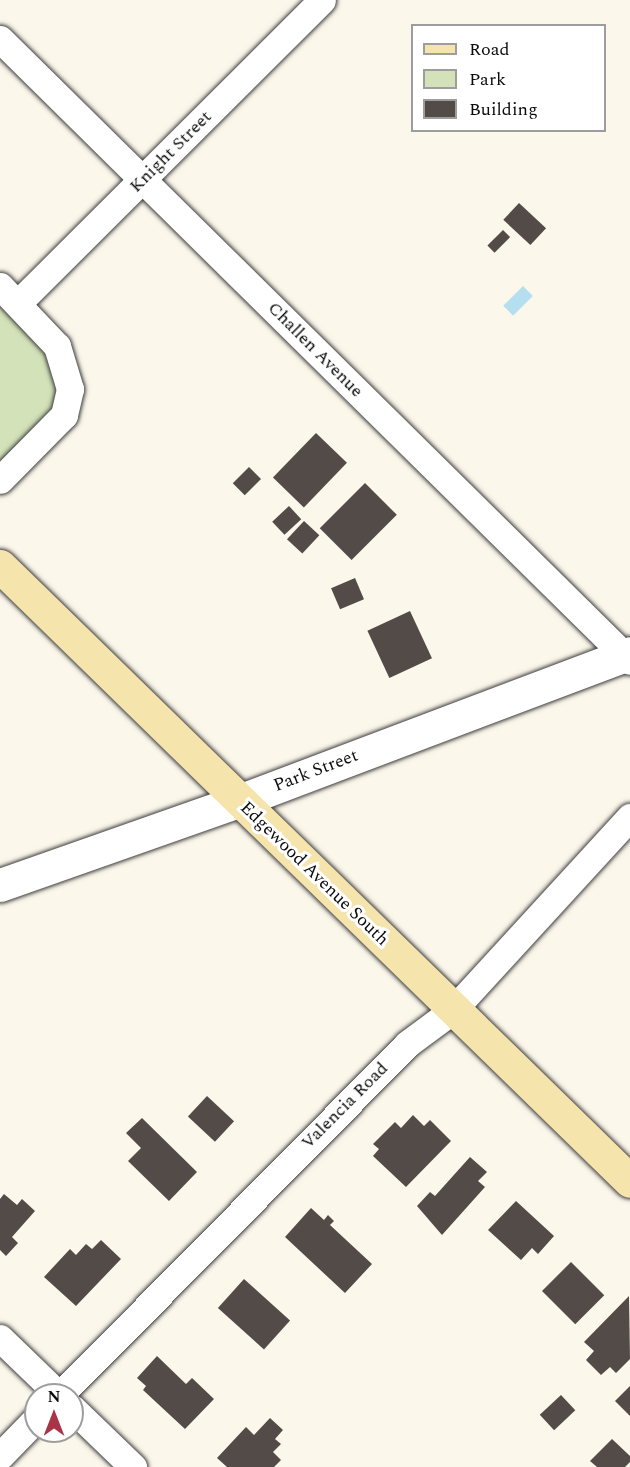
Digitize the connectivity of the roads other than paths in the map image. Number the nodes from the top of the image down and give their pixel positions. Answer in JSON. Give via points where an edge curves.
{"nodes":[{"id":1,"x":322,"y":0,"type":"edge"},
{"id":2,"x":0,"y":39,"type":"edge"},
{"id":3,"x":144,"y":180,"type":"junction"},
{"id":4,"x":9,"y":295,"type":"edge"},
{"id":5,"x":0,"y":480,"type":"edge"},
{"id":6,"x":0,"y":566,"type":"edge"},
{"id":7,"x":628,"y":656,"type":"edge"},
{"id":8,"x":239,"y":801,"type":"junction"},
{"id":9,"x":630,"y":817,"type":"edge"},
{"id":10,"x":0,"y":885,"type":"edge"},
{"id":11,"x":453,"y":1010,"type":"junction"},
{"id":12,"x":630,"y":1181,"type":"edge"},
{"id":13,"x":0,"y":1338,"type":"edge"},
{"id":14,"x":47,"y":1383,"type":"edge"},
{"id":15,"x":71,"y":1383,"type":"edge"},
{"id":16,"x":84,"y":1420,"type":"edge"},
{"id":17,"x":24,"y":1431,"type":"edge"},
{"id":18,"x":0,"y":1456,"type":"edge"},
{"id":19,"x":133,"y":1467,"type":"edge"}],
"edges":[{"from":1,"to":3,"type":"street","name":"Knight Street"},
{"from":2,"to":3,"type":"street","name":"Challen Avenue"},
{"from":3,"to":4,"type":"street","name":"Knight Street"},
{"from":3,"to":7,"type":"street","name":"Challen Avenue"},
{"from":4,"to":5,"type":"street","via":[[57,346],[70,388],[64,415]]},
{"from":6,"to":8,"type":"main road","name":"Edgewood Avenue South"},
{"from":7,"to":8,"type":"street","name":"Park Street"},
{"from":8,"to":10,"type":"street","name":"Park Street"},
{"from":8,"to":11,"type":"main road","name":"Edgewood Avenue South"},
{"from":9,"to":11,"type":"street","name":"Valencia Road"},
{"from":11,"to":12,"type":"main road","name":"Edgewood Avenue South"},
{"from":11,"to":15,"type":"street","name":"Valencia Road","via":[[407,1044]]},
{"from":13,"to":14,"type":"street"},
{"from":16,"to":19,"type":"street"},
{"from":17,"to":18,"type":"street"}]}
